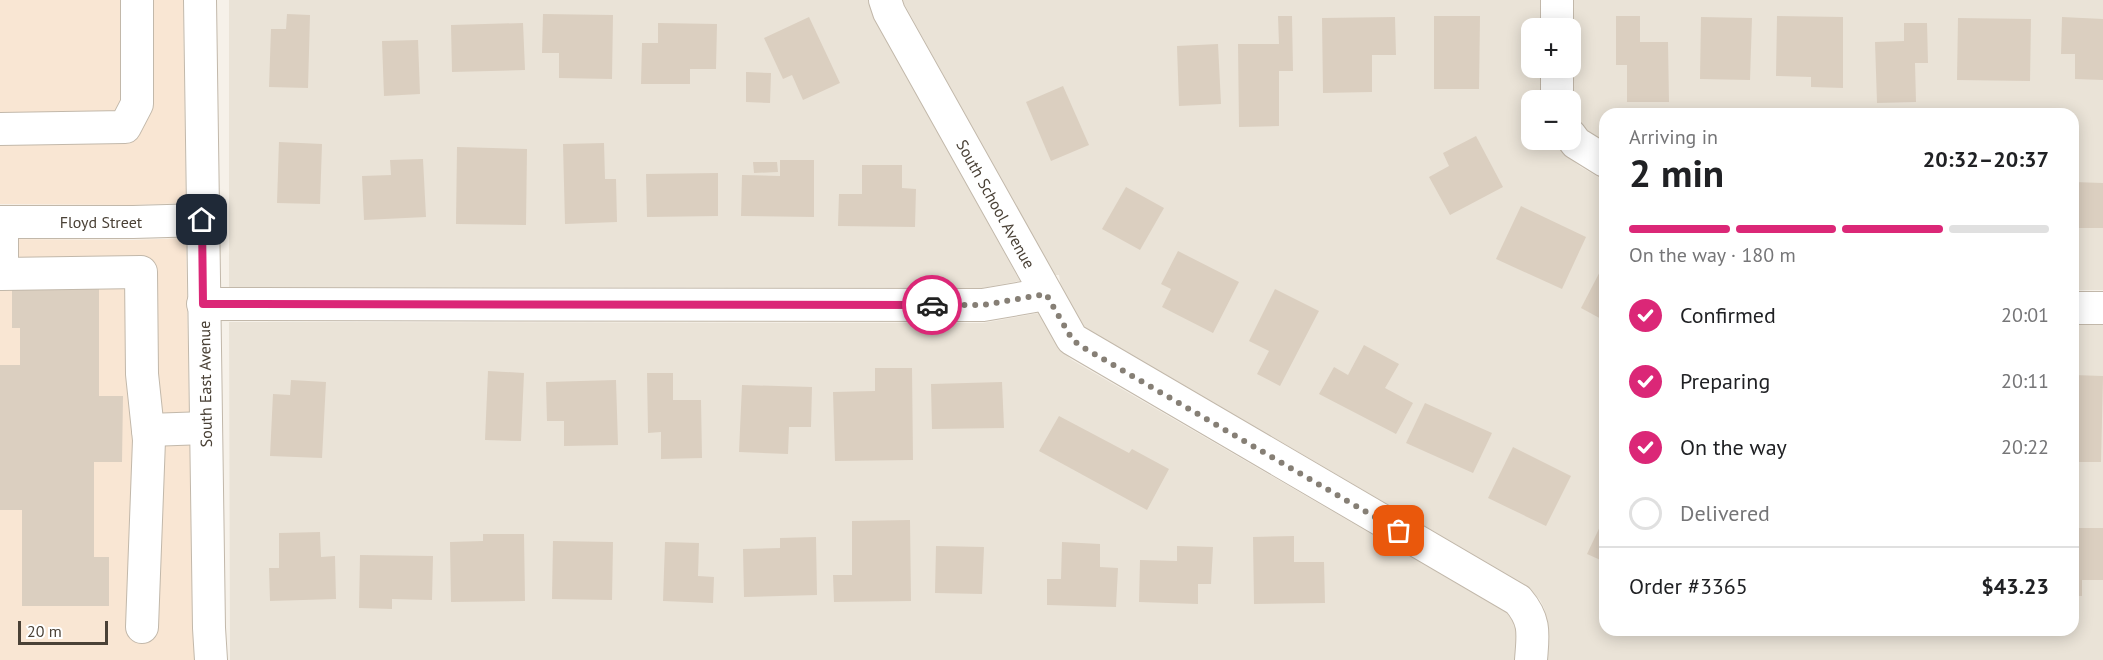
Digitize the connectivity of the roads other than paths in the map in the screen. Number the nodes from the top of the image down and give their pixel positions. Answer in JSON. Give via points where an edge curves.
{"nodes":[{"id":1,"x":136,"y":0,"type":"edge"},
{"id":2,"x":200,"y":0,"type":"edge"},
{"id":3,"x":885,"y":0,"type":"edge"},
{"id":4,"x":1557,"y":0,"type":"edge"},
{"id":5,"x":1557,"y":18,"type":"edge"},
{"id":6,"x":0,"y":129,"type":"edge"},
{"id":7,"x":1581,"y":146,"type":"edge"},
{"id":8,"x":1599,"y":157,"type":"edge"},
{"id":9,"x":202,"y":220,"type":"junction"},
{"id":10,"x":1,"y":222,"type":"edge"},
{"id":11,"x":1046,"y":294,"type":"junction"},
{"id":12,"x":203,"y":304,"type":"junction"},
{"id":13,"x":2079,"y":308,"type":"edge"},
{"id":14,"x":2103,"y":308,"type":"edge"},
{"id":15,"x":206,"y":429,"type":"junction"},
{"id":16,"x":148,"y":430,"type":"junction"},
{"id":17,"x":142,"y":627,"type":"dead end"},
{"id":18,"x":211,"y":660,"type":"edge"},
{"id":19,"x":1531,"y":660,"type":"edge"}],
"edges":[{"from":1,"to":6,"type":"street","via":[[136,104],[124,127]]},
{"from":2,"to":9,"type":"street","name":"South East Avenue"},
{"from":3,"to":11,"type":"street","name":"South School Avenue"},
{"from":4,"to":5,"type":"street"},
{"from":7,"to":8,"type":"street"},
{"from":9,"to":10,"type":"street","name":"Floyd Street"},
{"from":9,"to":12,"type":"street","name":"South East Avenue"},
{"from":10,"to":16,"type":"street","via":[[2,274],[141,272],[142,374]]},
{"from":11,"to":12,"type":"street","via":[[983,305]]},
{"from":11,"to":19,"type":"street","name":"South School Avenue","via":[[1079,345],[1518,600],[1529,612],[1533,630]]},
{"from":12,"to":15,"type":"street","name":"South East Avenue"},
{"from":13,"to":14,"type":"street"},
{"from":15,"to":16,"type":"street"},
{"from":15,"to":18,"type":"street","name":"South East Avenue"},
{"from":16,"to":17,"type":"street"}]}
